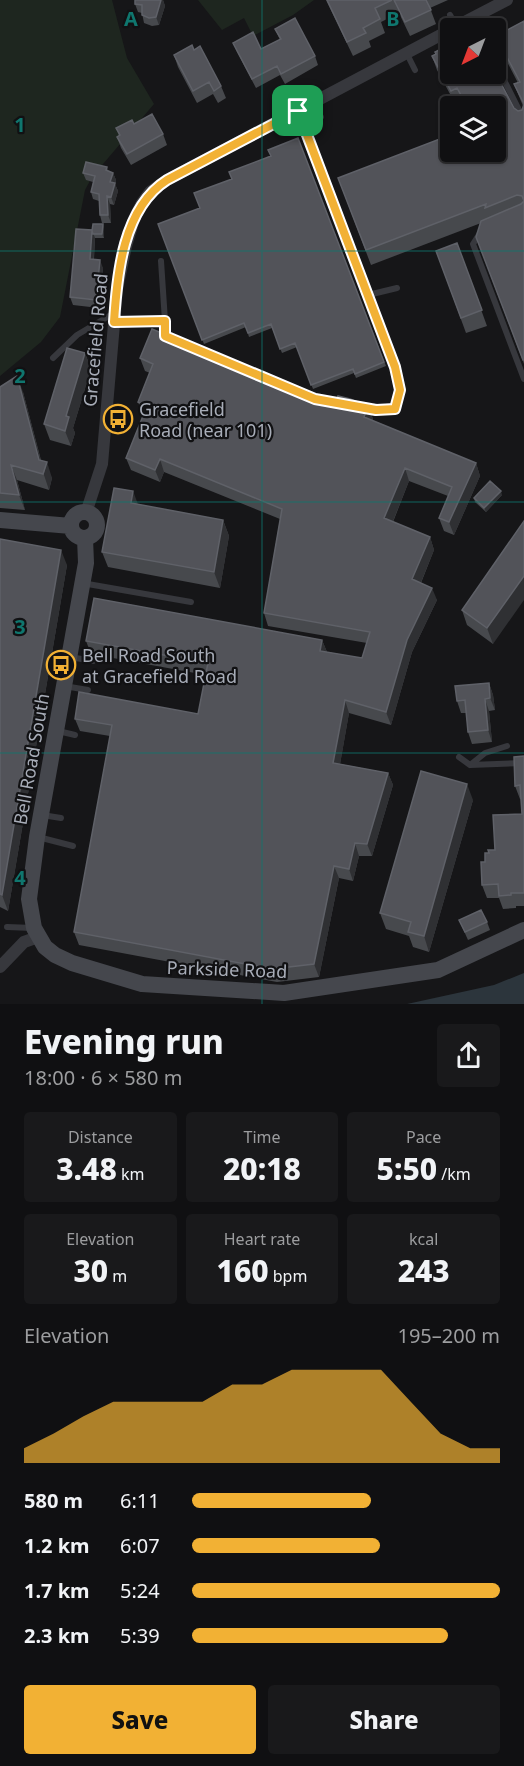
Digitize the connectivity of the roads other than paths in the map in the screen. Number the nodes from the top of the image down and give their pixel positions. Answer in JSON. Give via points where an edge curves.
{"nodes":[{"id":1,"x":507,"y":0,"type":"edge"},
{"id":2,"x":450,"y":15,"type":"dead end"},
{"id":3,"x":451,"y":18,"type":"edge"},
{"id":4,"x":482,"y":18,"type":"edge"},
{"id":5,"x":440,"y":35,"type":"edge"},
{"id":6,"x":406,"y":53,"type":"junction"},
{"id":7,"x":415,"y":70,"type":"dead end"},
{"id":8,"x":506,"y":84,"type":"edge"},
{"id":9,"x":313,"y":103,"type":"junction"},
{"id":10,"x":298,"y":111,"type":"junction"},
{"id":11,"x":321,"y":117,"type":"dead end"},
{"id":12,"x":524,"y":120,"type":"edge"},
{"id":13,"x":489,"y":228,"type":"edge"},
{"id":14,"x":161,"y":261,"type":"dead end"},
{"id":15,"x":397,"y":288,"type":"dead end"},
{"id":16,"x":368,"y":295,"type":"junction"},
{"id":17,"x":114,"y":317,"type":"junction"},
{"id":18,"x":165,"y":321,"type":"junction"},
{"id":19,"x":175,"y":340,"type":"edge"},
{"id":20,"x":52,"y":358,"type":"dead end"},
{"id":21,"x":524,"y":379,"type":"edge"},
{"id":22,"x":315,"y":399,"type":"edge"},
{"id":23,"x":346,"y":405,"type":"edge"},
{"id":24,"x":356,"y":407,"type":"edge"},
{"id":25,"x":86,"y":513,"type":"junction"},
{"id":26,"x":0,"y":520,"type":"edge"},
{"id":27,"x":71,"y":526,"type":"junction"},
{"id":28,"x":85,"y":538,"type":"junction"},
{"id":29,"x":82,"y":583,"type":"junction"},
{"id":30,"x":191,"y":602,"type":"dead end"},
{"id":31,"x":69,"y":656,"type":"junction"},
{"id":32,"x":93,"y":661,"type":"dead end"},
{"id":33,"x":63,"y":686,"type":"junction"},
{"id":34,"x":88,"y":690,"type":"dead end"},
{"id":35,"x":56,"y":730,"type":"junction"},
{"id":36,"x":75,"y":735,"type":"dead end"},
{"id":37,"x":507,"y":746,"type":"dead end"},
{"id":38,"x":459,"y":756,"type":"dead end"},
{"id":39,"x":524,"y":763,"type":"edge"},
{"id":40,"x":470,"y":765,"type":"junction"},
{"id":41,"x":41,"y":815,"type":"junction"},
{"id":42,"x":61,"y":818,"type":"dead end"},
{"id":43,"x":37,"y":837,"type":"junction"},
{"id":44,"x":73,"y":846,"type":"dead end"},
{"id":45,"x":8,"y":927,"type":"dead end"},
{"id":46,"x":524,"y":930,"type":"edge"},
{"id":47,"x":36,"y":933,"type":"junction"},
{"id":48,"x":1,"y":965,"type":"edge"}],
"edges":[{"from":1,"to":4,"type":"street","name":"Gracefield Road"},
{"from":2,"to":3,"type":"lane"},
{"from":5,"to":6,"type":"street","name":"Gracefield Road"},
{"from":6,"to":7,"type":"lane"},
{"from":6,"to":9,"type":"street","name":"Gracefield Road"},
{"from":8,"to":12,"type":"lane"},
{"from":9,"to":10,"type":"street","name":"Gracefield Road"},
{"from":9,"to":11,"type":"lane"},
{"from":10,"to":16,"type":"lane"},
{"from":10,"to":17,"type":"street","name":"Gracefield Road","via":[[150,192],[134,219],[126,246]]},
{"from":13,"to":21,"type":"lane","via":[[473,244]]},
{"from":14,"to":18,"type":"lane"},
{"from":15,"to":16,"type":"lane"},
{"from":16,"to":24,"type":"lane","via":[[400,390],[395,409]]},
{"from":17,"to":18,"type":"lane"},
{"from":17,"to":20,"type":"lane","via":[[77,335]]},
{"from":17,"to":25,"type":"street","name":"Gracefield Road","via":[[102,464]]},
{"from":18,"to":19,"type":"lane","via":[[165,336]]},
{"from":22,"to":23,"type":"lane"},
{"from":25,"to":27,"type":"main road","via":[[77,514]]},
{"from":25,"to":28,"type":"main road","via":[[94,517],[97,526],[93,535]]},
{"from":26,"to":27,"type":"main road"},
{"from":27,"to":28,"type":"main road","via":[[75,535]]},
{"from":28,"to":29,"type":"main road","name":"Bell Road South"},
{"from":29,"to":30,"type":"lane"},
{"from":29,"to":31,"type":"main road","name":"Bell Road South"},
{"from":31,"to":32,"type":"lane"},
{"from":31,"to":33,"type":"main road","name":"Bell Road South"},
{"from":33,"to":34,"type":"lane"},
{"from":33,"to":35,"type":"main road","name":"Bell Road South"},
{"from":35,"to":36,"type":"lane"},
{"from":35,"to":41,"type":"main road","name":"Bell Road South"},
{"from":37,"to":40,"type":"lane","via":[[485,753]]},
{"from":38,"to":40,"type":"lane"},
{"from":39,"to":40,"type":"lane"},
{"from":41,"to":42,"type":"lane"},
{"from":41,"to":43,"type":"main road","name":"Bell Road South"},
{"from":43,"to":44,"type":"lane"},
{"from":43,"to":47,"type":"main road","name":"Bell Road South","via":[[29,899]]},
{"from":45,"to":47,"type":"lane"},
{"from":46,"to":47,"type":"main road","name":"Parkside Road","via":[[438,970],[284,993],[142,984],[55,955]]},
{"from":47,"to":48,"type":"street"}]}
